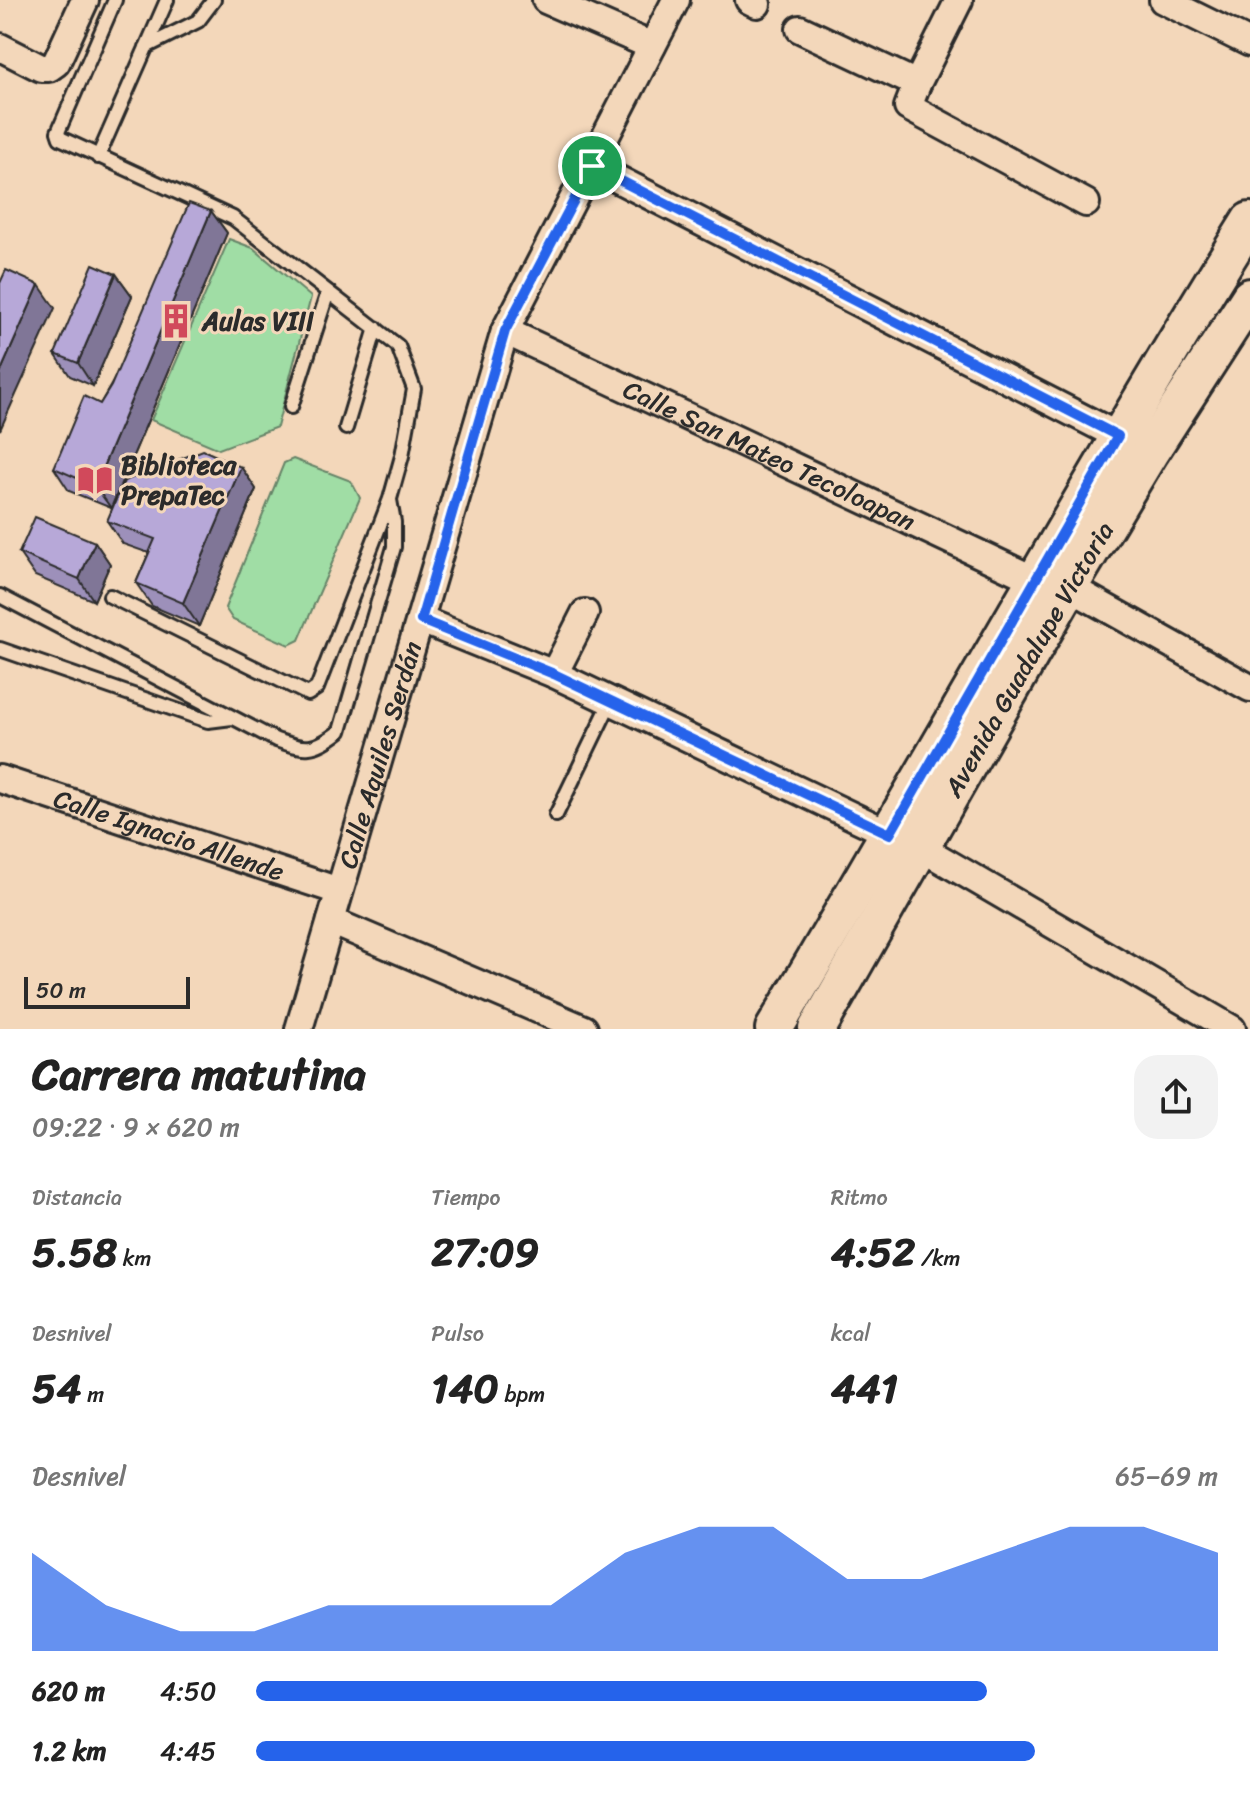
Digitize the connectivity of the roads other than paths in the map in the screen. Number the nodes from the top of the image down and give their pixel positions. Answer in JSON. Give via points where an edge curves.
{"nodes":[{"id":1,"x":85,"y":0,"type":"edge"},
{"id":2,"x":115,"y":0,"type":"edge"},
{"id":3,"x":167,"y":0,"type":"edge"},
{"id":4,"x":214,"y":0,"type":"edge"},
{"id":5,"x":546,"y":0,"type":"edge"},
{"id":6,"x":676,"y":0,"type":"edge"},
{"id":7,"x":959,"y":0,"type":"edge"},
{"id":8,"x":1163,"y":0,"type":"edge"},
{"id":9,"x":800,"y":29,"type":"dead end"},
{"id":10,"x":1250,"y":43,"type":"edge"},
{"id":11,"x":652,"y":46,"type":"junction"},
{"id":12,"x":0,"y":47,"type":"edge"},
{"id":13,"x":146,"y":47,"type":"junction"},
{"id":14,"x":917,"y":84,"type":"junction"},
{"id":15,"x":98,"y":157,"type":"junction"},
{"id":16,"x":592,"y":166,"type":"junction"},
{"id":17,"x":1086,"y":203,"type":"dead end"},
{"id":18,"x":1250,"y":221,"type":"edge"},
{"id":19,"x":328,"y":292,"type":"junction"},
{"id":20,"x":1244,"y":318,"type":"edge"},
{"id":21,"x":376,"y":328,"type":"junction"},
{"id":22,"x":505,"y":331,"type":"junction"},
{"id":23,"x":291,"y":407,"type":"dead end"},
{"id":24,"x":346,"y":428,"type":"dead end"},
{"id":25,"x":1118,"y":436,"type":"junction"},
{"id":26,"x":390,"y":499,"type":"junction"},
{"id":27,"x":1052,"y":583,"type":"junction"},
{"id":28,"x":0,"y":596,"type":"edge"},
{"id":29,"x":110,"y":596,"type":"dead end"},
{"id":30,"x":585,"y":613,"type":"dead end"},
{"id":31,"x":421,"y":620,"type":"junction"},
{"id":32,"x":0,"y":649,"type":"edge"},
{"id":33,"x":554,"y":674,"type":"junction"},
{"id":34,"x":1250,"y":688,"type":"edge"},
{"id":35,"x":611,"y":701,"type":"junction"},
{"id":36,"x":234,"y":718,"type":"junction"},
{"id":37,"x":0,"y":779,"type":"edge"},
{"id":38,"x":556,"y":815,"type":"dead end"},
{"id":39,"x":905,"y":841,"type":"junction"},
{"id":40,"x":339,"y":891,"type":"junction"},
{"id":41,"x":331,"y":921,"type":"junction"},
{"id":42,"x":299,"y":1029,"type":"edge"},
{"id":43,"x":584,"y":1029,"type":"edge"},
{"id":44,"x":774,"y":1029,"type":"edge"},
{"id":45,"x":817,"y":1029,"type":"edge"},
{"id":46,"x":1232,"y":1029,"type":"edge"}],
"edges":[{"from":1,"to":12,"type":"street","via":[[49,68]]},
{"from":2,"to":15,"type":"lane","via":[[58,132],[60,138]]},
{"from":3,"to":13,"type":"lane"},
{"from":4,"to":13,"type":"lane","via":[[198,21]]},
{"from":5,"to":11,"type":"street"},
{"from":6,"to":11,"type":"street","name":"Calle Aquiles Serdán"},
{"from":7,"to":14,"type":"street"},
{"from":8,"to":10,"type":"street"},
{"from":9,"to":14,"type":"street"},
{"from":11,"to":16,"type":"street","name":"Calle Aquiles Serdán"},
{"from":13,"to":15,"type":"lane"},
{"from":14,"to":17,"type":"street","via":[[908,101],[912,110]]},
{"from":15,"to":19,"type":"lane","via":[[233,218]]},
{"from":16,"to":22,"type":"street","name":"Calle Aquiles Serdán"},
{"from":16,"to":25,"type":"street"},
{"from":18,"to":25,"type":"main road","name":"Avenida Guadalupe Victoria"},
{"from":19,"to":21,"type":"lane"},
{"from":19,"to":23,"type":"lane"},
{"from":20,"to":27,"type":"main road","name":"Avenida Guadalupe Victoria"},
{"from":21,"to":24,"type":"lane"},
{"from":21,"to":26,"type":"lane","via":[[398,346],[414,389]]},
{"from":22,"to":27,"type":"street","name":"Calle San Mateo Tecoloapan"},
{"from":22,"to":31,"type":"street","name":"Calle Aquiles Serdán"},
{"from":25,"to":27,"type":"main road","name":"Avenida Guadalupe Victoria"},
{"from":26,"to":29,"type":"lane","via":[[317,688],[308,694]]},
{"from":26,"to":36,"type":"lane","via":[[394,547],[340,731],[322,745],[304,749]]},
{"from":27,"to":34,"type":"street","name":"Calle San Mateo Tecoloapan"},
{"from":27,"to":39,"type":"main road","name":"Avenida Guadalupe Victoria"},
{"from":28,"to":36,"type":"lane"},
{"from":30,"to":33,"type":"street"},
{"from":31,"to":33,"type":"street"},
{"from":31,"to":40,"type":"street","name":"Calle Aquiles Serdán"},
{"from":32,"to":36,"type":"lane","via":[[208,721]]},
{"from":33,"to":35,"type":"street"},
{"from":35,"to":38,"type":"lane"},
{"from":35,"to":39,"type":"street"},
{"from":37,"to":40,"type":"street","name":"Calle Ignacio Allende"},
{"from":39,"to":44,"type":"main road","name":"Avenida Guadalupe Victoria"},
{"from":39,"to":45,"type":"main road","name":"Avenida Guadalupe Victoria"},
{"from":39,"to":46,"type":"street"},
{"from":40,"to":41,"type":"street","name":"Calle Aquiles Serdán"},
{"from":41,"to":42,"type":"street","name":"Calle Aquiles Serdán"},
{"from":41,"to":43,"type":"street"}]}
